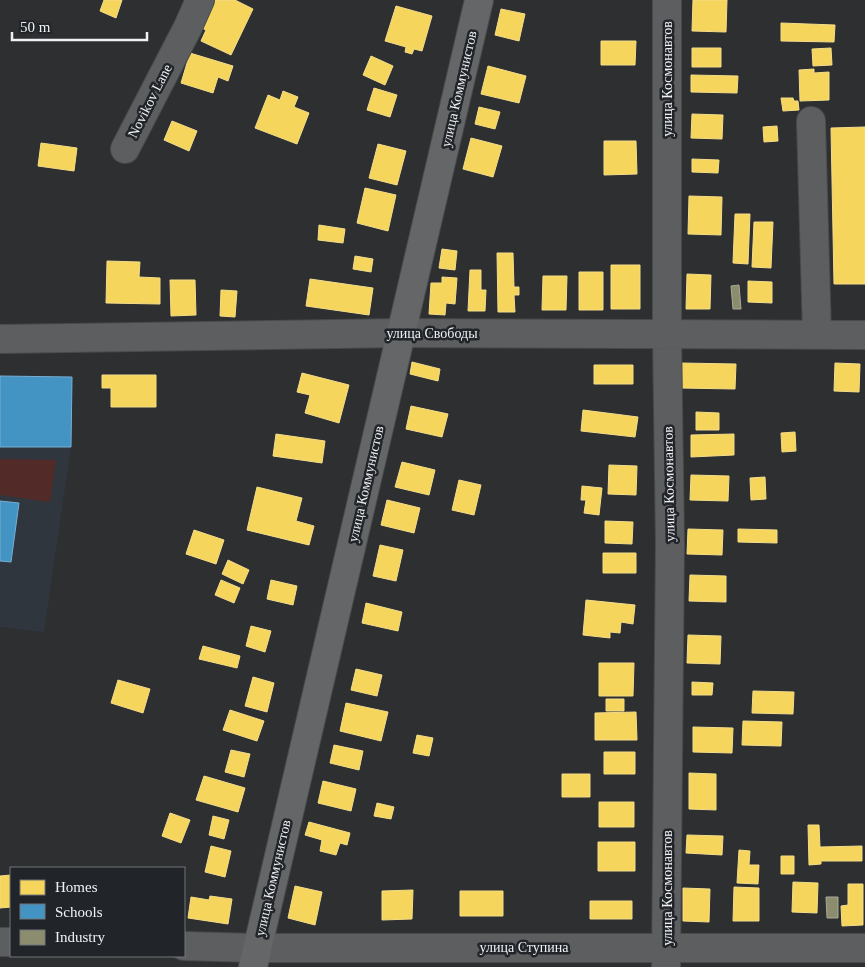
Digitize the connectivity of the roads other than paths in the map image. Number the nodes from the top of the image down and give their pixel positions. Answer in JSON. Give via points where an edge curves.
{"nodes":[{"id":1,"x":200,"y":0,"type":"edge"},
{"id":2,"x":479,"y":0,"type":"edge"},
{"id":3,"x":667,"y":0,"type":"edge"},
{"id":4,"x":811,"y":121,"type":"dead end"},
{"id":5,"x":125,"y":148,"type":"dead end"},
{"id":6,"x":401,"y":333,"type":"junction"},
{"id":7,"x":817,"y":334,"type":"junction"},
{"id":8,"x":667,"y":335,"type":"junction"},
{"id":9,"x":865,"y":335,"type":"edge"},
{"id":10,"x":0,"y":340,"type":"edge"},
{"id":11,"x":185,"y":946,"type":"edge"},
{"id":12,"x":865,"y":948,"type":"edge"},
{"id":13,"x":255,"y":957,"type":"edge"},
{"id":14,"x":666,"y":957,"type":"edge"}],
"edges":[{"from":1,"to":5,"type":"street","name":"Novikov Lane"},
{"from":2,"to":6,"type":"main road","name":"улица Коммунистов"},
{"from":3,"to":8,"type":"street","name":"улица Космонавтов"},
{"from":4,"to":7,"type":"street"},
{"from":6,"to":8,"type":"street","name":"улица Свободы"},
{"from":6,"to":10,"type":"street","name":"улица Свободы"},
{"from":6,"to":13,"type":"main road","name":"улица Коммунистов"},
{"from":7,"to":8,"type":"street","name":"улица Свободы"},
{"from":7,"to":9,"type":"street","name":"улица Свободы"},
{"from":8,"to":14,"type":"street","name":"улица Космонавтов","via":[[670,544]]},
{"from":11,"to":13,"type":"street","name":"улица Ступина"},
{"from":12,"to":14,"type":"street","name":"улица Ступина"},
{"from":13,"to":14,"type":"street","name":"улица Ступина"}]}
